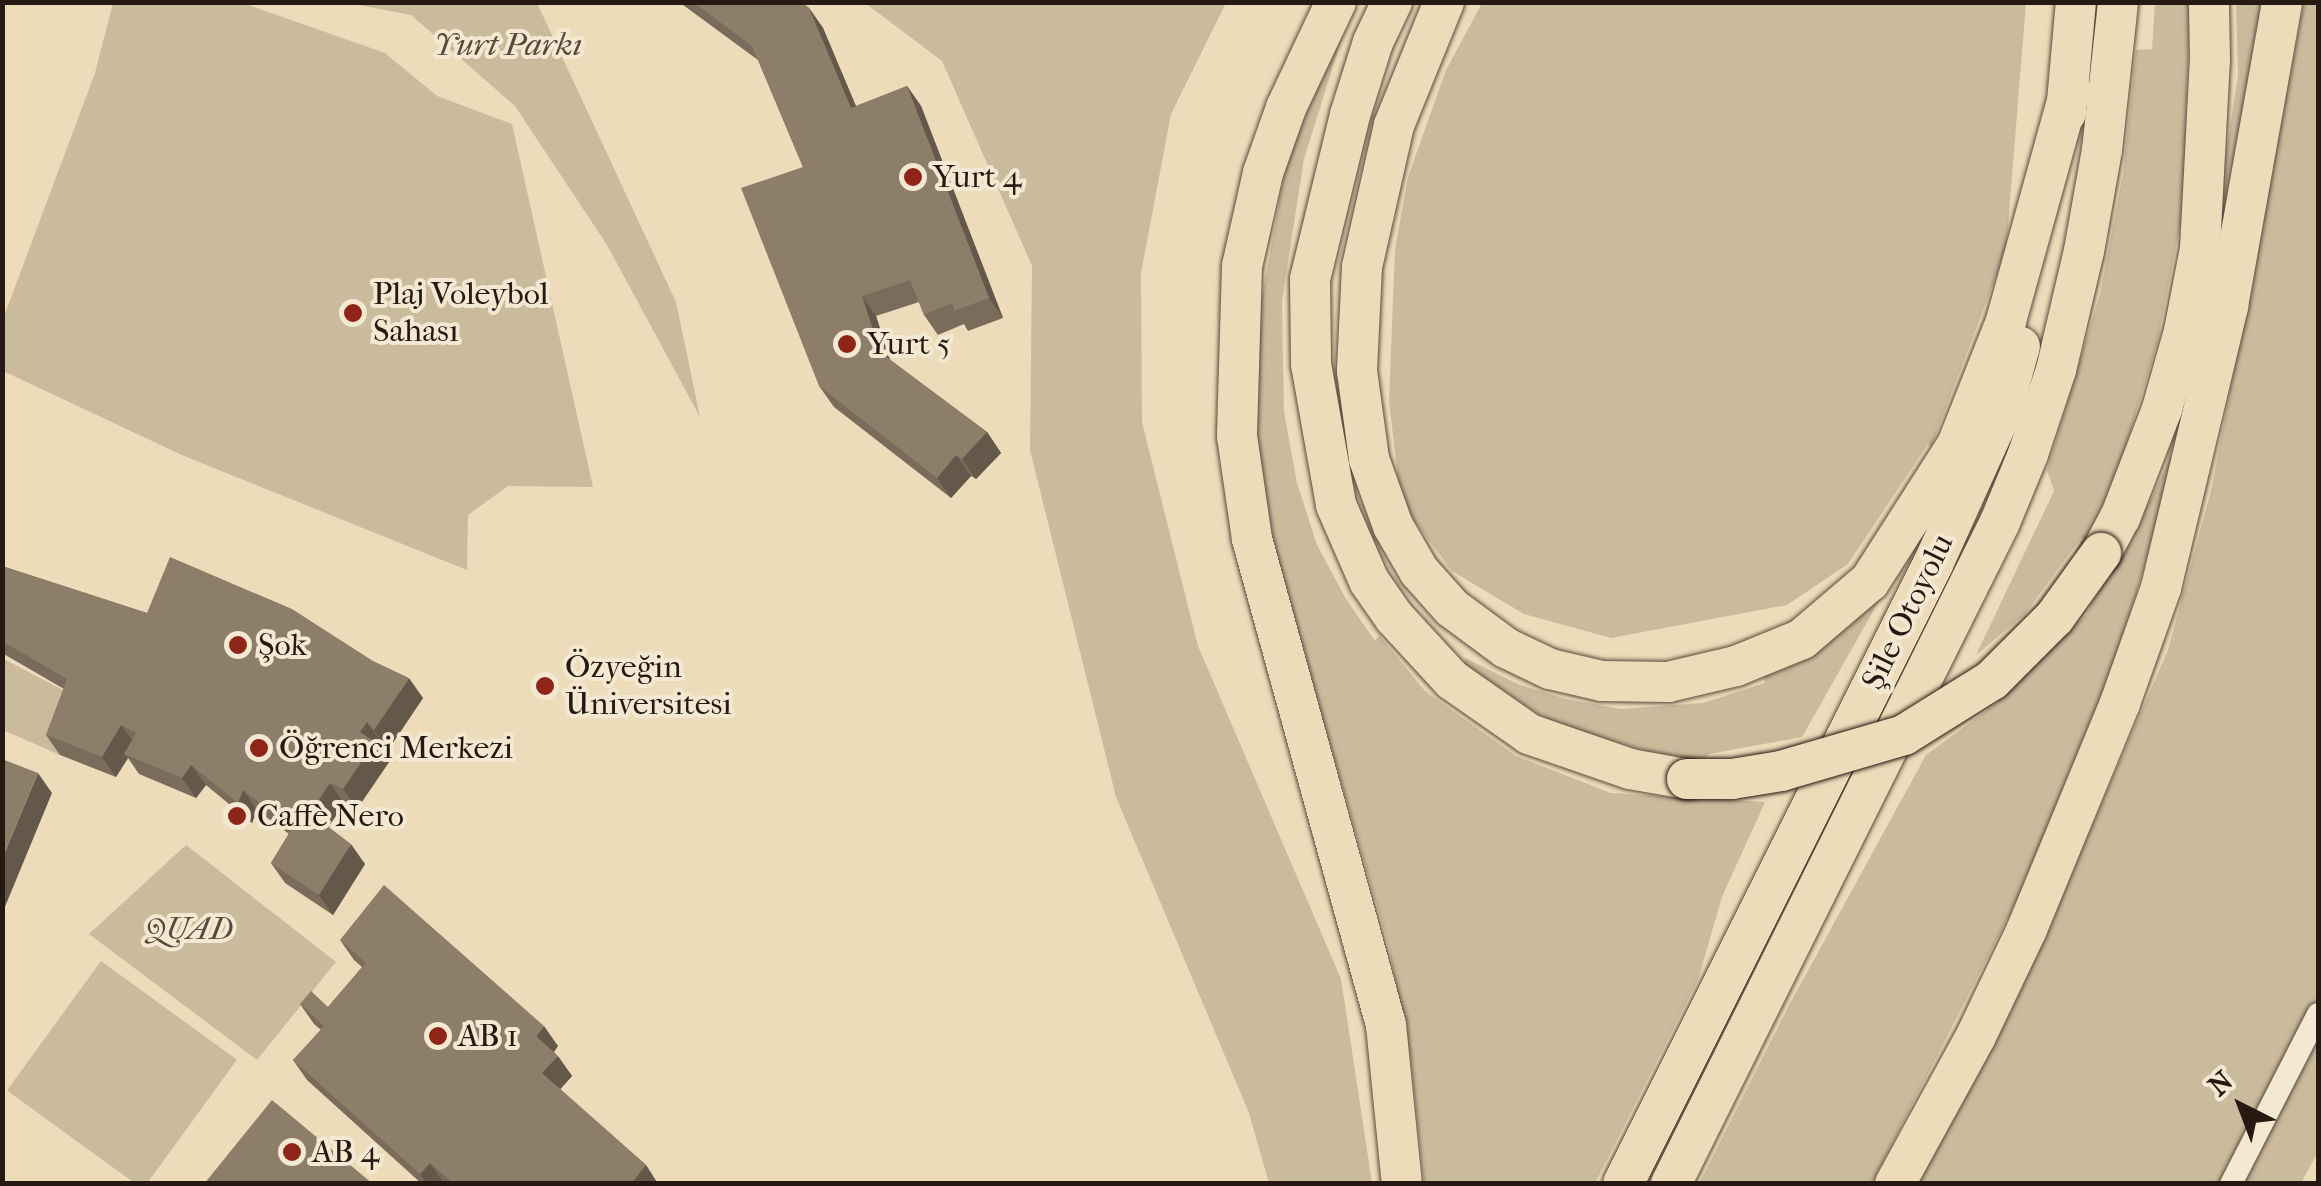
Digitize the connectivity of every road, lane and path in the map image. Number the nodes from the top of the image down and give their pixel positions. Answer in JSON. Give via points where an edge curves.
{"nodes":[{"id":1,"x":1336,"y":2,"type":"edge"},
{"id":2,"x":1392,"y":2,"type":"edge"},
{"id":3,"x":1444,"y":2,"type":"edge"},
{"id":4,"x":2076,"y":2,"type":"edge"},
{"id":5,"x":2118,"y":2,"type":"edge"},
{"id":6,"x":2209,"y":2,"type":"edge"},
{"id":7,"x":2282,"y":2,"type":"edge"},
{"id":8,"x":2070,"y":90,"type":"junction"},
{"id":9,"x":2318,"y":1014,"type":"edge"},
{"id":10,"x":1402,"y":1184,"type":"edge"},
{"id":11,"x":1623,"y":1184,"type":"edge"},
{"id":12,"x":1670,"y":1184,"type":"edge"},
{"id":13,"x":1895,"y":1184,"type":"edge"},
{"id":14,"x":2231,"y":1184,"type":"edge"}],
"edges":[{"from":1,"to":10,"type":"highway","via":[[1263,173],[1242,266],[1237,436],[1252,539],[1386,1025]]},
{"from":2,"to":6,"type":"highway","bridge":true,"via":[[1350,115],[1310,279],[1312,364],[1336,505],[1369,581],[1432,661],[1528,734],[1688,779],[1732,779],[1780,772],[1904,735],[1992,680],[2055,617],[2102,553],[2162,409],[2190,298],[2206,169]]},
{"from":3,"to":8,"type":"highway","via":[[1394,125],[1362,267],[1357,371],[1369,459],[1418,572],[1452,608],[1550,670],[1602,681],[1668,682],[1736,666],[1802,640],[1870,581],[1957,445],[2006,320]]},
{"from":4,"to":8,"type":"highway","name":"Şile Otoyolu"},
{"from":5,"to":12,"type":"highway","name":"Şile Otoyolu","via":[[2084,251],[2028,454]]},
{"from":7,"to":13,"type":"highway","via":[[2228,306],[2161,588],[2026,929]]},
{"from":8,"to":11,"type":"highway","name":"Şile Otoyolu","via":[[2046,252],[2002,411],[1933,564]]},
{"from":9,"to":14,"type":"street"}]}
